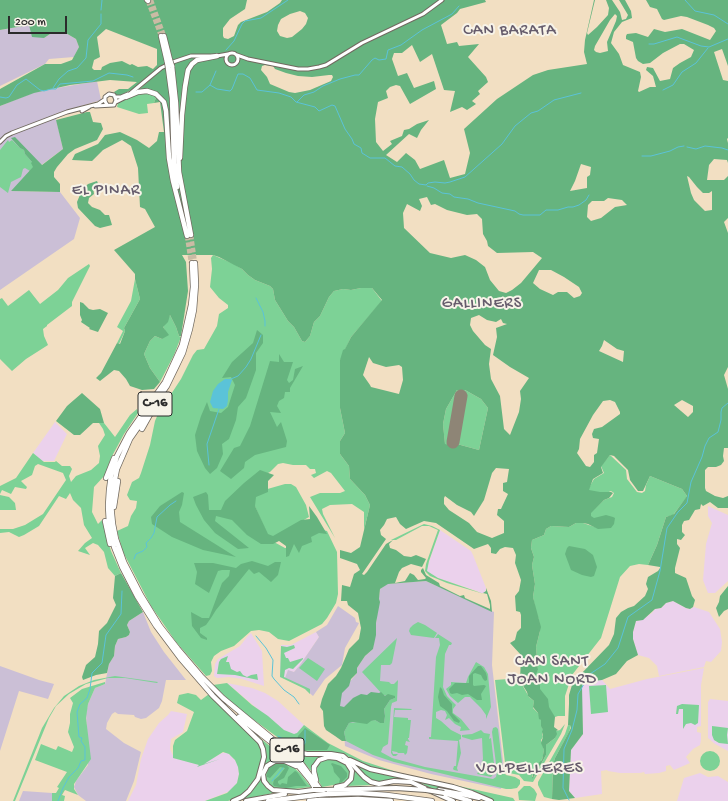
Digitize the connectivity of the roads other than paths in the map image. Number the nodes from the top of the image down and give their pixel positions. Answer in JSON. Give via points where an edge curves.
{"nodes":[{"id":1,"x":442,"y":0,"type":"edge"},
{"id":2,"x":162,"y":36,"type":"tunnel mouth"},
{"id":3,"x":228,"y":54,"type":"junction"},
{"id":4,"x":237,"y":55,"type":"junction"},
{"id":5,"x":217,"y":56,"type":"junction"},
{"id":6,"x":248,"y":59,"type":"junction"},
{"id":7,"x":226,"y":60,"type":"junction"},
{"id":8,"x":237,"y":63,"type":"junction"},
{"id":9,"x":170,"y":67,"type":"junction"},
{"id":10,"x":114,"y":90,"type":"dead end"},
{"id":11,"x":131,"y":93,"type":"junction"},
{"id":12,"x":109,"y":94,"type":"junction"},
{"id":13,"x":115,"y":97,"type":"junction"},
{"id":14,"x":126,"y":97,"type":"junction"},
{"id":15,"x":104,"y":100,"type":"junction"},
{"id":16,"x":116,"y":102,"type":"junction"},
{"id":17,"x":107,"y":105,"type":"junction"},
{"id":18,"x":80,"y":110,"type":"junction"},
{"id":19,"x":0,"y":142,"type":"edge"},
{"id":20,"x":180,"y":177,"type":"junction"},
{"id":21,"x":189,"y":236,"type":"junction"},
{"id":22,"x":174,"y":373,"type":"junction"},
{"id":23,"x":142,"y":429,"type":"dead end"},
{"id":24,"x":129,"y":434,"type":"junction"},
{"id":25,"x":106,"y":478,"type":"dead end"},
{"id":26,"x":118,"y":481,"type":"dead end"},
{"id":27,"x":105,"y":521,"type":"dead end"},
{"id":28,"x":117,"y":543,"type":"junction"},
{"id":29,"x":122,"y":567,"type":"junction"},
{"id":30,"x":203,"y":684,"type":"junction"},
{"id":31,"x":246,"y":718,"type":"junction"},
{"id":32,"x":260,"y":742,"type":"joint"},
{"id":33,"x":286,"y":745,"type":"joint"},
{"id":34,"x":331,"y":754,"type":"junction"},
{"id":35,"x":285,"y":761,"type":"joint"},
{"id":36,"x":314,"y":767,"type":"joint"},
{"id":37,"x":402,"y":781,"type":"junction"},
{"id":38,"x":369,"y":788,"type":"junction"},
{"id":39,"x":314,"y":790,"type":"junction"},
{"id":40,"x":324,"y":790,"type":"junction"},
{"id":41,"x":426,"y":790,"type":"junction"},
{"id":42,"x":299,"y":792,"type":"junction"},
{"id":43,"x":328,"y":800,"type":"edge"},
{"id":44,"x":233,"y":801,"type":"edge"},
{"id":45,"x":246,"y":801,"type":"edge"},
{"id":46,"x":268,"y":801,"type":"edge"},
{"id":47,"x":309,"y":801,"type":"edge"},
{"id":48,"x":321,"y":801,"type":"edge"},
{"id":49,"x":391,"y":801,"type":"edge"},
{"id":50,"x":432,"y":801,"type":"edge"},
{"id":51,"x":453,"y":801,"type":"edge"},
{"id":52,"x":470,"y":801,"type":"edge"},
{"id":53,"x":487,"y":801,"type":"edge"},
{"id":54,"x":491,"y":801,"type":"edge"}],
"edges":[{"from":1,"to":6,"type":"main road","via":[[423,14],[323,66],[302,70]]},
{"from":2,"to":9,"type":"highway","bridge":true},
{"from":3,"to":4,"type":"main road"},
{"from":3,"to":5,"type":"main road"},
{"from":3,"to":7,"type":"main road"},
{"from":4,"to":6,"type":"main road"},
{"from":4,"to":8,"type":"main road"},
{"from":5,"to":7,"type":"main road"},
{"from":5,"to":11,"type":"main road","via":[[191,56],[173,62],[161,68]]},
{"from":5,"to":20,"type":"highway","via":[[197,60],[187,75],[182,115]]},
{"from":6,"to":8,"type":"main road"},
{"from":7,"to":8,"type":"main road","via":[[231,65]]},
{"from":9,"to":20,"type":"highway","via":[[176,103]]},
{"from":9,"to":21,"type":"highway","via":[[175,173]]},
{"from":10,"to":12,"type":"main road"},
{"from":11,"to":13,"type":"main road"},
{"from":11,"to":14,"type":"main road"},
{"from":12,"to":13,"type":"main road"},
{"from":12,"to":15,"type":"main road"},
{"from":13,"to":16,"type":"main road"},
{"from":14,"to":16,"type":"main road"},
{"from":14,"to":21,"type":"highway","via":[[147,91],[156,94],[164,102],[175,192]]},
{"from":15,"to":17,"type":"main road"},
{"from":15,"to":18,"type":"main road"},
{"from":16,"to":17,"type":"main road","via":[[112,106]]},
{"from":17,"to":18,"type":"main road"},
{"from":18,"to":19,"type":"main road","via":[[12,133]]},
{"from":20,"to":21,"type":"highway"},
{"from":22,"to":23,"type":"highway"},
{"from":22,"to":24,"type":"highway","number":"C-16","via":[[191,325],[196,295],[193,263],[190,310],[179,353],[160,391]]},
{"from":22,"to":28,"type":"highway","number":"C-16","via":[[130,439],[118,465],[113,484],[112,504]]},
{"from":24,"to":25,"type":"highway","via":[[116,454]]},
{"from":24,"to":29,"type":"highway","number":"C-16","via":[[114,466],[108,500],[111,535]]},
{"from":26,"to":28,"type":"highway","via":[[114,509]]},
{"from":27,"to":29,"type":"highway","via":[[110,543]]},
{"from":28,"to":31,"type":"highway","number":"C-16","via":[[134,582],[166,634],[201,676]]},
{"from":29,"to":30,"type":"highway","number":"C-16","via":[[159,630]]},
{"from":30,"to":32,"type":"highway"},
{"from":30,"to":39,"type":"highway","number":"C-16","via":[[237,716],[289,756],[302,770]]},
{"from":31,"to":33,"type":"highway"},
{"from":31,"to":40,"type":"highway","number":"C-16","via":[[293,756]]},
{"from":32,"to":44,"type":"highway","via":[[264,757],[257,781],[248,793]]},
{"from":33,"to":34,"type":"highway","via":[[307,754]]},
{"from":34,"to":37,"type":"highway","via":[[347,759],[371,782],[379,784]]},
{"from":34,"to":54,"type":"highway","via":[[344,756],[370,769],[453,787]]},
{"from":35,"to":39,"type":"highway","via":[[295,765]]},
{"from":35,"to":42,"type":"highway","via":[[275,761],[267,766],[264,781],[273,790]]},
{"from":36,"to":40,"type":"highway","via":[[314,774]]},
{"from":36,"to":40,"type":"highway","via":[[320,759],[332,757],[343,761],[351,769],[351,777],[347,784]]},
{"from":37,"to":38,"type":"highway"},
{"from":37,"to":51,"type":"highway","via":[[418,784]]},
{"from":38,"to":40,"type":"highway"},
{"from":38,"to":41,"type":"highway"},
{"from":39,"to":40,"type":"highway","bridge":true},
{"from":39,"to":42,"type":"highway"},
{"from":39,"to":46,"type":"highway"},
{"from":39,"to":48,"type":"highway","number":"C-16"},
{"from":40,"to":43,"type":"highway","number":"C-16"},
{"from":40,"to":50,"type":"highway"},
{"from":41,"to":52,"type":"highway","bridge":true},
{"from":41,"to":53,"type":"highway","bridge":true,"via":[[467,795]]},
{"from":42,"to":45,"type":"highway"},
{"from":43,"to":48,"type":"highway","bridge":true},
{"from":43,"to":49,"type":"highway"},
{"from":47,"to":48,"type":"highway"}]}
